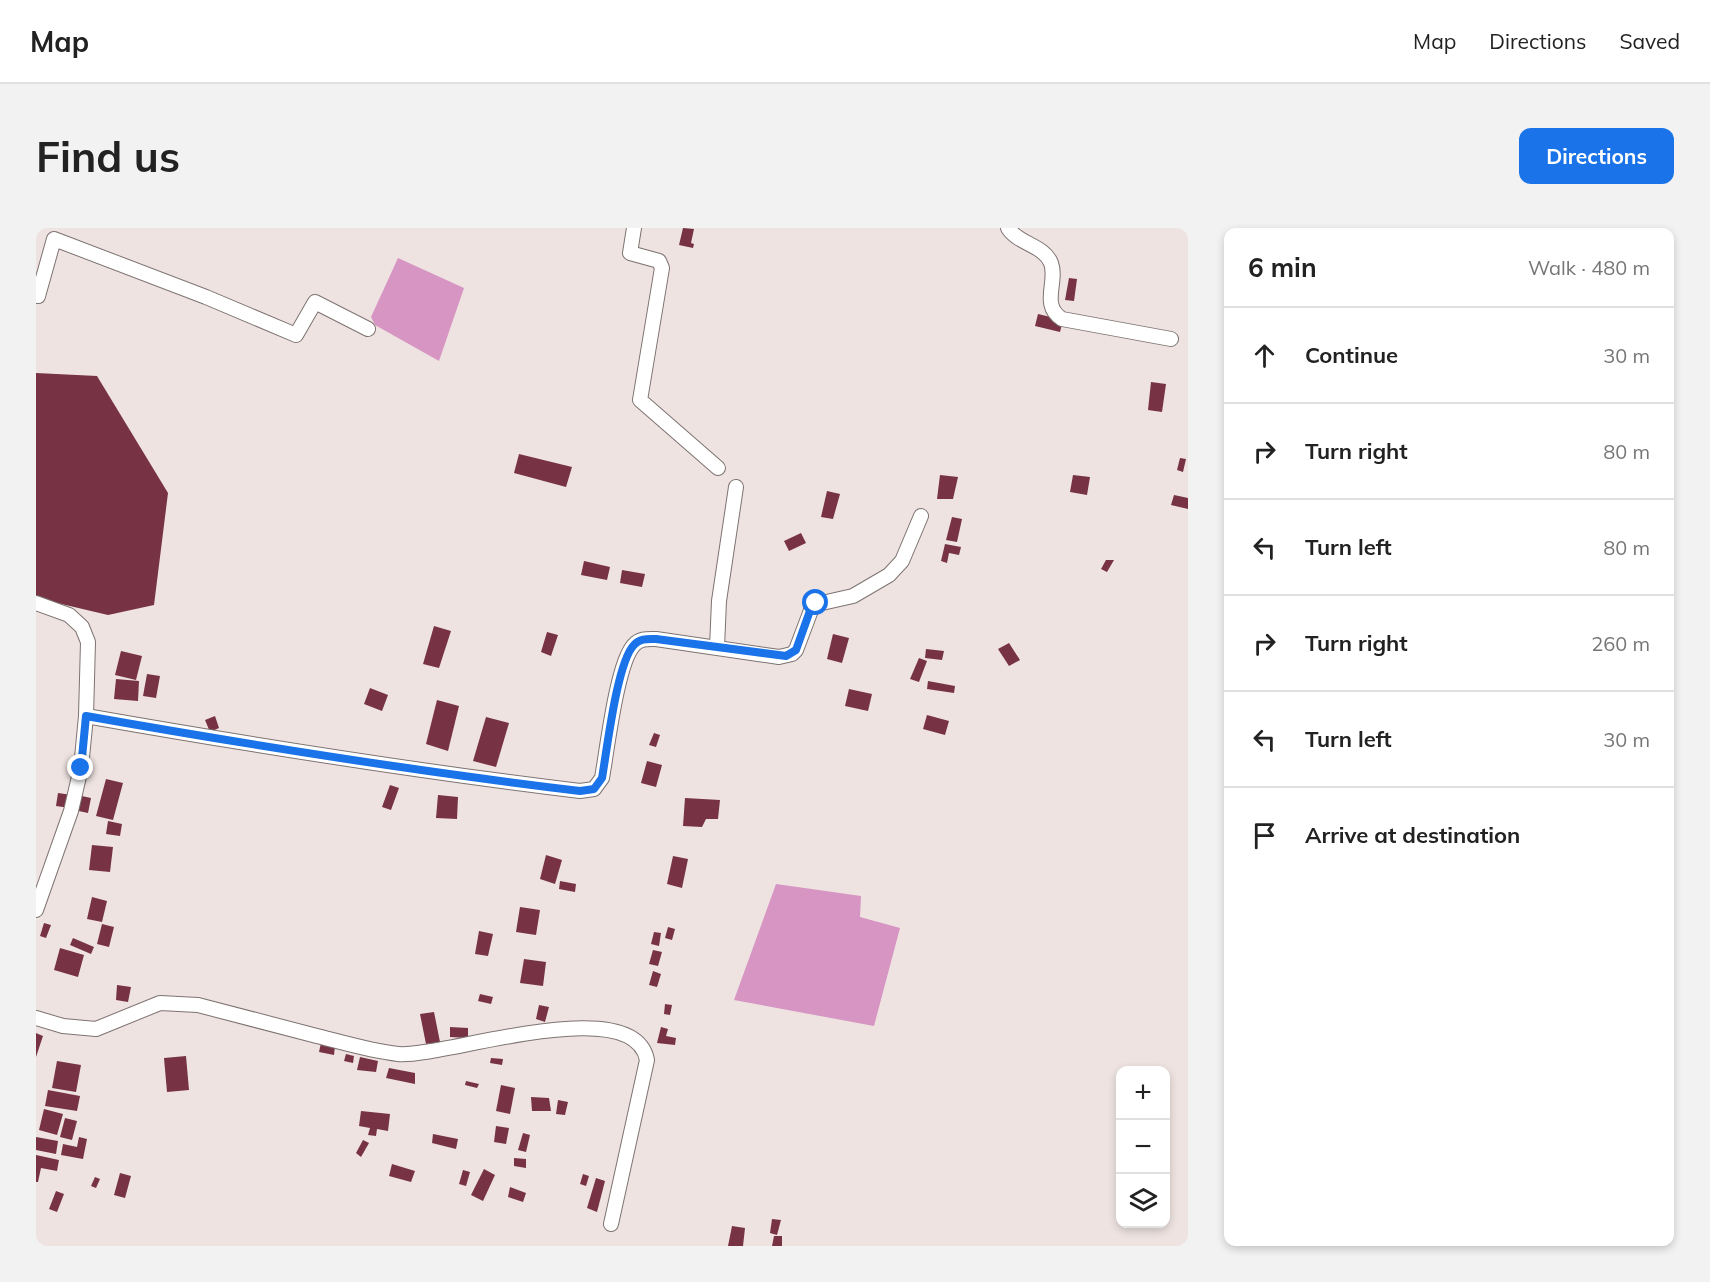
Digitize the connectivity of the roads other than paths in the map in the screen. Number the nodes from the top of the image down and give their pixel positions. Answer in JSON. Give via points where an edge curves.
{"nodes":[{"id":1,"x":634,"y":228,"type":"edge"},
{"id":2,"x":1008,"y":228,"type":"edge"},
{"id":3,"x":36,"y":296,"type":"edge"},
{"id":4,"x":368,"y":329,"type":"dead end"},
{"id":5,"x":1171,"y":339,"type":"dead end"},
{"id":6,"x":718,"y":468,"type":"dead end"},
{"id":7,"x":736,"y":487,"type":"dead end"},
{"id":8,"x":921,"y":516,"type":"dead end"},
{"id":9,"x":36,"y":603,"type":"edge"},
{"id":10,"x":717,"y":647,"type":"junction"},
{"id":11,"x":86,"y":716,"type":"junction"},
{"id":12,"x":36,"y":910,"type":"edge"},
{"id":13,"x":36,"y":1018,"type":"edge"},
{"id":14,"x":611,"y":1224,"type":"dead end"}],
"edges":[{"from":1,"to":6,"type":"street","via":[[630,253],[659,261],[662,268],[640,400]]},
{"from":2,"to":5,"type":"street","via":[[1048,258],[1052,268],[1050,305],[1056,315]]},
{"from":3,"to":4,"type":"street","via":[[54,239],[296,335],[315,302]]},
{"from":7,"to":10,"type":"street","via":[[719,601]]},
{"from":8,"to":10,"type":"street","via":[[902,561],[889,575],[852,596],[813,605],[792,654],[779,657]]},
{"from":9,"to":11,"type":"street","via":[[69,615],[82,627],[88,642]]},
{"from":10,"to":11,"type":"street","via":[[644,639],[632,647],[619,685],[602,778],[594,789],[580,791],[285,751]]},
{"from":11,"to":12,"type":"street","via":[[81,768],[71,811]]},
{"from":13,"to":14,"type":"street","via":[[96,1029],[160,1003],[175,1002],[377,1050],[415,1055],[527,1032],[598,1029],[619,1033],[641,1045],[647,1060]]}]}
